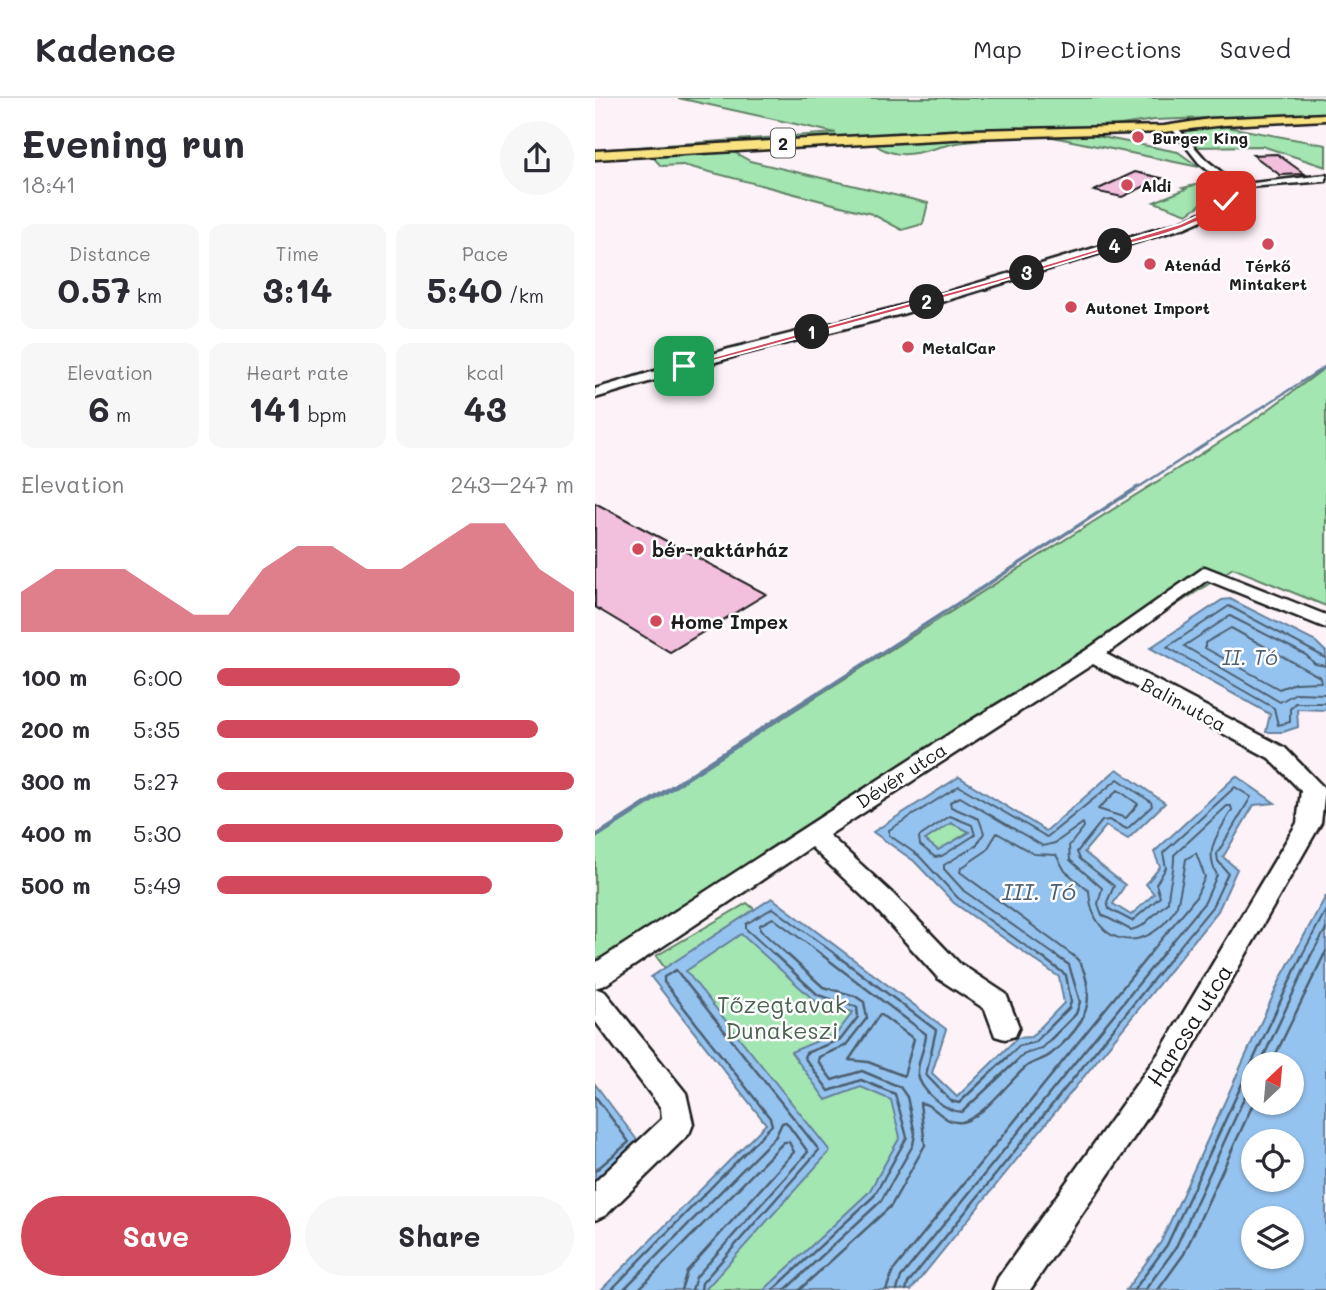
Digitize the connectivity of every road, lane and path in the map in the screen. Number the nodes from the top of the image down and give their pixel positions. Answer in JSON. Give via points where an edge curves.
{"nodes":[{"id":1,"x":1326,"y":117,"type":"edge"},
{"id":2,"x":1163,"y":126,"type":"junction"},
{"id":3,"x":595,"y":155,"type":"edge"},
{"id":4,"x":1326,"y":178,"type":"edge"},
{"id":5,"x":1282,"y":184,"type":"junction"},
{"id":6,"x":1238,"y":189,"type":"junction"},
{"id":7,"x":595,"y":394,"type":"edge"},
{"id":8,"x":1326,"y":622,"type":"edge"},
{"id":9,"x":1092,"y":655,"type":"junction"},
{"id":10,"x":1277,"y":753,"type":"joint"},
{"id":11,"x":812,"y":834,"type":"junction"},
{"id":12,"x":595,"y":977,"type":"edge"},
{"id":13,"x":595,"y":1000,"type":"edge"},
{"id":14,"x":1005,"y":1027,"type":"dead end"},
{"id":15,"x":595,"y":1204,"type":"edge"},
{"id":16,"x":1010,"y":1290,"type":"edge"}],
"edges":[{"from":1,"to":2,"type":"main road","number":"2"},
{"from":2,"to":3,"type":"main road","number":"2"},
{"from":2,"to":6,"type":"street"},
{"from":4,"to":5,"type":"street"},
{"from":5,"to":6,"type":"street"},
{"from":5,"to":6,"type":"street"},
{"from":6,"to":7,"type":"street","via":[[1200,218],[898,311],[734,352]]},
{"from":8,"to":9,"type":"street","name":"Dévér utca","via":[[1205,573]]},
{"from":9,"to":10,"type":"street","name":"Balin utca"},
{"from":9,"to":11,"type":"street","name":"Dévér utca"},
{"from":10,"to":16,"type":"street","name":"Harcsa utca","via":[[1313,789],[1309,824],[1171,1059]]},
{"from":11,"to":12,"type":"street","name":"Dévér utca"},
{"from":11,"to":14,"type":"street","via":[[884,901],[949,971],[996,1002]]},
{"from":13,"to":15,"type":"street","via":[[675,1103],[678,1124]]}]}
